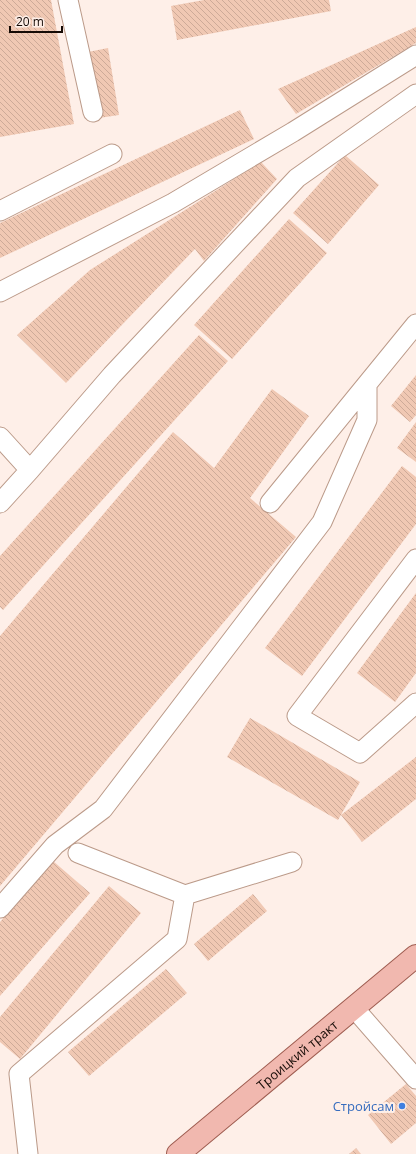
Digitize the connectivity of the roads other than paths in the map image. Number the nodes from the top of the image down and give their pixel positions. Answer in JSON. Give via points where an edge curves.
{"nodes":[{"id":1,"x":68,"y":0,"type":"edge"},
{"id":2,"x":416,"y":55,"type":"edge"},
{"id":3,"x":416,"y":94,"type":"edge"},
{"id":4,"x":93,"y":112,"type":"dead end"},
{"id":5,"x":112,"y":154,"type":"dead end"},
{"id":6,"x":0,"y":211,"type":"edge"},
{"id":7,"x":0,"y":292,"type":"edge"},
{"id":8,"x":416,"y":324,"type":"edge"},
{"id":9,"x":367,"y":384,"type":"junction"},
{"id":10,"x":0,"y":437,"type":"edge"},
{"id":11,"x":30,"y":470,"type":"junction"},
{"id":12,"x":0,"y":503,"type":"edge"},
{"id":13,"x":270,"y":503,"type":"dead end"},
{"id":14,"x":416,"y":559,"type":"edge"},
{"id":15,"x":416,"y":703,"type":"edge"},
{"id":16,"x":78,"y":853,"type":"dead end"},
{"id":17,"x":292,"y":862,"type":"dead end"},
{"id":18,"x":185,"y":895,"type":"junction"},
{"id":19,"x":0,"y":908,"type":"edge"},
{"id":20,"x":416,"y":956,"type":"edge"},
{"id":21,"x":354,"y":1008,"type":"junction"},
{"id":22,"x":416,"y":1079,"type":"edge"},
{"id":23,"x":28,"y":1154,"type":"edge"},
{"id":24,"x":178,"y":1154,"type":"edge"}],
"edges":[{"from":1,"to":4,"type":"lane"},
{"from":2,"to":7,"type":"lane","via":[[173,203]]},
{"from":3,"to":11,"type":"lane","via":[[297,178],[112,375]]},
{"from":5,"to":6,"type":"lane"},
{"from":8,"to":9,"type":"lane"},
{"from":9,"to":13,"type":"lane"},
{"from":9,"to":19,"type":"lane","via":[[367,420],[322,522],[104,809],[55,844]]},
{"from":10,"to":11,"type":"lane"},
{"from":11,"to":12,"type":"lane"},
{"from":14,"to":15,"type":"lane","via":[[297,716],[360,752]]},
{"from":16,"to":18,"type":"lane"},
{"from":17,"to":18,"type":"lane"},
{"from":18,"to":23,"type":"lane","via":[[177,939],[19,1074]]},
{"from":20,"to":21,"type":"main road","name":"Троицкий тракт"},
{"from":21,"to":22,"type":"lane"},
{"from":21,"to":24,"type":"main road","name":"Троицкий тракт"}]}
